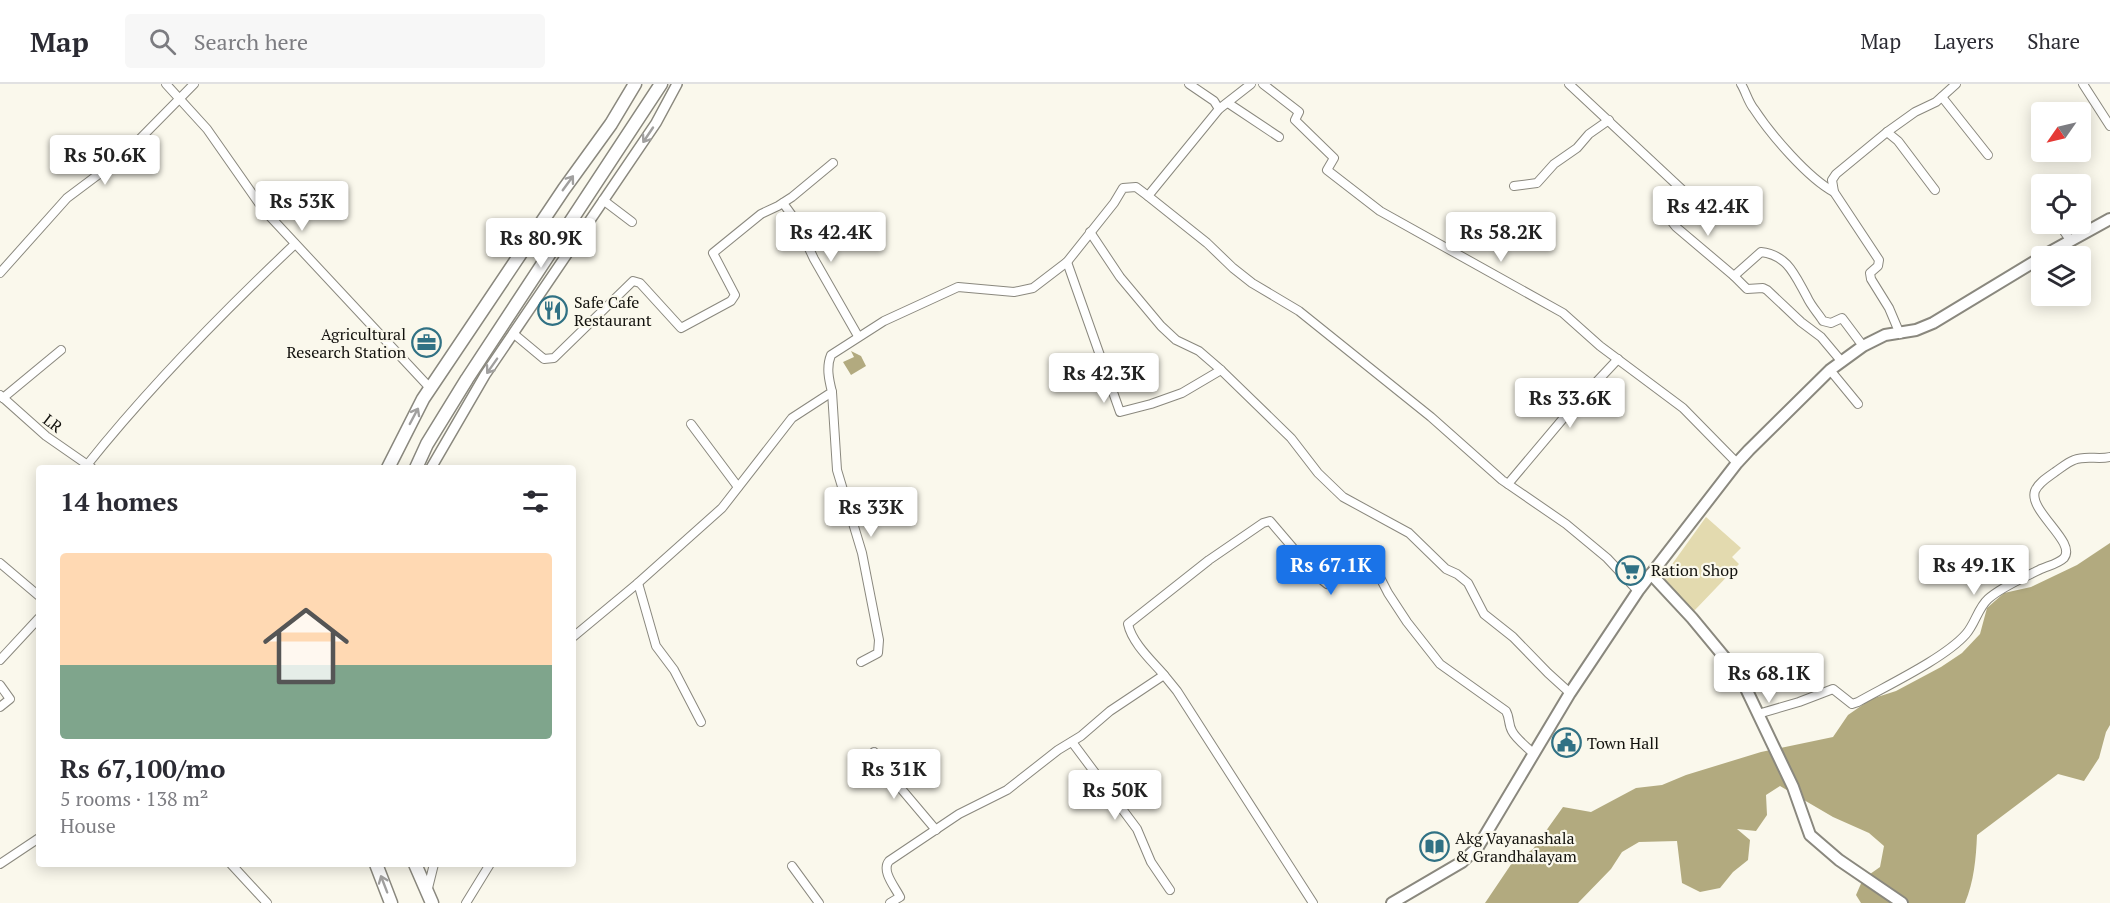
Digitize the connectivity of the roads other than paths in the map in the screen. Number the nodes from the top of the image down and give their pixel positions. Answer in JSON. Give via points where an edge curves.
{"nodes":[{"id":1,"x":166,"y":84,"type":"edge"},
{"id":2,"x":194,"y":84,"type":"edge"},
{"id":3,"x":635,"y":84,"type":"edge"},
{"id":4,"x":661,"y":84,"type":"edge"},
{"id":5,"x":677,"y":84,"type":"edge"},
{"id":6,"x":1189,"y":84,"type":"edge"},
{"id":7,"x":1251,"y":84,"type":"edge"},
{"id":8,"x":1263,"y":84,"type":"edge"},
{"id":9,"x":1569,"y":84,"type":"edge"},
{"id":10,"x":1741,"y":84,"type":"edge"},
{"id":11,"x":1956,"y":84,"type":"edge"},
{"id":12,"x":2083,"y":84,"type":"edge"},
{"id":13,"x":1942,"y":97,"type":"junction"},
{"id":14,"x":180,"y":99,"type":"junction"},
{"id":15,"x":1228,"y":103,"type":"junction"},
{"id":16,"x":1219,"y":109,"type":"junction"},
{"id":17,"x":1609,"y":120,"type":"junction"},
{"id":18,"x":2110,"y":126,"type":"edge"},
{"id":19,"x":1887,"y":132,"type":"junction"},
{"id":20,"x":1279,"y":137,"type":"dead end"},
{"id":21,"x":1988,"y":155,"type":"dead end"},
{"id":22,"x":833,"y":163,"type":"dead end"},
{"id":23,"x":1514,"y":186,"type":"dead end"},
{"id":24,"x":1935,"y":190,"type":"dead end"},
{"id":25,"x":1834,"y":192,"type":"junction"},
{"id":26,"x":1148,"y":196,"type":"junction"},
{"id":27,"x":603,"y":200,"type":"junction"},
{"id":28,"x":783,"y":203,"type":"junction"},
{"id":29,"x":2110,"y":219,"type":"edge"},
{"id":30,"x":632,"y":222,"type":"dead end"},
{"id":31,"x":1090,"y":232,"type":"junction"},
{"id":32,"x":2066,"y":234,"type":"edge"},
{"id":33,"x":2070,"y":240,"type":"junction"},
{"id":34,"x":295,"y":244,"type":"junction"},
{"id":35,"x":2060,"y":246,"type":"edge"},
{"id":36,"x":1067,"y":262,"type":"junction"},
{"id":37,"x":2031,"y":264,"type":"edge"},
{"id":38,"x":0,"y":273,"type":"edge"},
{"id":39,"x":1734,"y":276,"type":"junction"},
{"id":40,"x":514,"y":334,"type":"junction"},
{"id":41,"x":1900,"y":334,"type":"junction"},
{"id":42,"x":858,"y":336,"type":"junction"},
{"id":43,"x":1863,"y":346,"type":"junction"},
{"id":44,"x":62,"y":350,"type":"dead end"},
{"id":45,"x":1618,"y":359,"type":"junction"},
{"id":46,"x":1842,"y":362,"type":"junction"},
{"id":47,"x":1221,"y":370,"type":"junction"},
{"id":48,"x":1830,"y":370,"type":"junction"},
{"id":49,"x":430,"y":388,"type":"junction"},
{"id":50,"x":832,"y":392,"type":"junction"},
{"id":51,"x":1,"y":396,"type":"edge"},
{"id":52,"x":1858,"y":404,"type":"dead end"},
{"id":53,"x":692,"y":424,"type":"dead end"},
{"id":54,"x":2110,"y":457,"type":"edge"},
{"id":55,"x":1737,"y":462,"type":"junction"},
{"id":56,"x":89,"y":465,"type":"edge"},
{"id":57,"x":91,"y":465,"type":"edge"},
{"id":58,"x":389,"y":465,"type":"edge"},
{"id":59,"x":417,"y":465,"type":"edge"},
{"id":60,"x":433,"y":465,"type":"edge"},
{"id":61,"x":1508,"y":484,"type":"junction"},
{"id":62,"x":738,"y":487,"type":"junction"},
{"id":63,"x":0,"y":563,"type":"edge"},
{"id":64,"x":1651,"y":574,"type":"junction"},
{"id":65,"x":638,"y":583,"type":"junction"},
{"id":66,"x":1638,"y":591,"type":"junction"},
{"id":67,"x":36,"y":593,"type":"edge"},
{"id":68,"x":36,"y":621,"type":"edge"},
{"id":69,"x":576,"y":635,"type":"edge"},
{"id":70,"x":0,"y":660,"type":"edge"},
{"id":71,"x":861,"y":662,"type":"dead end"},
{"id":72,"x":1164,"y":675,"type":"junction"},
{"id":73,"x":0,"y":685,"type":"edge"},
{"id":74,"x":1570,"y":693,"type":"junction"},
{"id":75,"x":0,"y":707,"type":"edge"},
{"id":76,"x":1758,"y":714,"type":"junction"},
{"id":77,"x":701,"y":722,"type":"dead end"},
{"id":78,"x":1072,"y":742,"type":"junction"},
{"id":79,"x":874,"y":752,"type":"dead end"},
{"id":80,"x":1534,"y":754,"type":"junction"},
{"id":81,"x":936,"y":830,"type":"junction"},
{"id":82,"x":36,"y":840,"type":"edge"},
{"id":83,"x":0,"y":864,"type":"edge"},
{"id":84,"x":792,"y":866,"type":"dead end"},
{"id":85,"x":234,"y":867,"type":"edge"},
{"id":86,"x":377,"y":867,"type":"edge"},
{"id":87,"x":416,"y":867,"type":"edge"},
{"id":88,"x":434,"y":867,"type":"edge"},
{"id":89,"x":488,"y":867,"type":"edge"},
{"id":90,"x":1170,"y":890,"type":"dead end"},
{"id":91,"x":429,"y":898,"type":"edge"},
{"id":92,"x":902,"y":900,"type":"edge"},
{"id":93,"x":267,"y":903,"type":"edge"},
{"id":94,"x":391,"y":903,"type":"edge"},
{"id":95,"x":466,"y":903,"type":"edge"},
{"id":96,"x":819,"y":903,"type":"edge"},
{"id":97,"x":890,"y":903,"type":"edge"},
{"id":98,"x":1312,"y":903,"type":"edge"},
{"id":99,"x":1392,"y":903,"type":"edge"},
{"id":100,"x":1902,"y":903,"type":"edge"}],
"edges":[{"from":1,"to":14,"type":"street"},
{"from":2,"to":14,"type":"street"},
{"from":49,"to":3,"type":"highway","one_way":true,"via":[[612,124]]},
{"from":4,"to":59,"type":"highway","via":[[467,379]]},
{"from":5,"to":27,"type":"street","one_way":true,"via":[[656,123]]},
{"from":6,"to":16,"type":"street"},
{"from":7,"to":15,"type":"street"},
{"from":8,"to":45,"type":"street","via":[[1299,112],[1295,120],[1334,158],[1327,170],[1380,211],[1551,305]]},
{"from":9,"to":17,"type":"street"},
{"from":10,"to":25,"type":"street","via":[[1752,107],[1774,136],[1811,175]]},
{"from":11,"to":13,"type":"street"},
{"from":12,"to":18,"type":"street"},
{"from":13,"to":19,"type":"street"},
{"from":13,"to":21,"type":"street"},
{"from":14,"to":34,"type":"street","via":[[207,129],[263,209]]},
{"from":14,"to":38,"type":"street","via":[[123,156],[67,198]]},
{"from":15,"to":16,"type":"street"},
{"from":15,"to":20,"type":"street"},
{"from":16,"to":26,"type":"street"},
{"from":17,"to":23,"type":"street","via":[[1554,164],[1537,183]]},
{"from":17,"to":39,"type":"street","via":[[1691,198],[1672,222]]},
{"from":19,"to":24,"type":"street"},
{"from":19,"to":25,"type":"street","via":[[1836,174],[1832,180]]},
{"from":22,"to":28,"type":"street"},
{"from":25,"to":41,"type":"street","via":[[1879,260],[1870,279]]},
{"from":26,"to":31,"type":"street","via":[[1136,187],[1123,188]]},
{"from":26,"to":61,"type":"street","via":[[1252,283],[1299,311]]},
{"from":27,"to":30,"type":"street"},
{"from":27,"to":40,"type":"street"},
{"from":28,"to":40,"type":"street","via":[[761,214],[713,253],[735,295],[731,301],[681,328],[640,283],[633,281],[554,358],[544,359]]},
{"from":28,"to":42,"type":"street"},
{"from":29,"to":33,"type":"main road"},
{"from":31,"to":36,"type":"street"},
{"from":31,"to":47,"type":"street","via":[[1120,277],[1161,326]]},
{"from":32,"to":33,"type":"street"},
{"from":33,"to":35,"type":"main road"},
{"from":34,"to":49,"type":"street"},
{"from":34,"to":57,"type":"street","via":[[117,427]]},
{"from":36,"to":42,"type":"street","via":[[1033,288],[1014,292],[958,287]]},
{"from":36,"to":47,"type":"street","via":[[1120,412],[1182,393]]},
{"from":37,"to":41,"type":"main road","via":[[1933,323]]},
{"from":39,"to":43,"type":"street","via":[[1761,252],[1771,253],[1792,270],[1823,321],[1831,323],[1842,318]]},
{"from":39,"to":46,"type":"street","via":[[1747,289],[1767,290],[1821,336]]},
{"from":40,"to":60,"type":"street","one_way":true,"via":[[485,375]]},
{"from":41,"to":43,"type":"main road","via":[[1885,335]]},
{"from":42,"to":50,"type":"street","via":[[831,355],[828,377]]},
{"from":43,"to":46,"type":"main road"},
{"from":44,"to":51,"type":"street"},
{"from":45,"to":55,"type":"street","via":[[1683,408]]},
{"from":45,"to":61,"type":"street"},
{"from":46,"to":48,"type":"main road"},
{"from":47,"to":74,"type":"street","via":[[1291,438],[1343,497],[1409,533],[1446,569],[1468,583],[1484,614],[1514,637]]},
{"from":48,"to":52,"type":"street"},
{"from":48,"to":55,"type":"main road"},
{"from":58,"to":49,"type":"highway","one_way":true},
{"from":50,"to":62,"type":"street","via":[[792,418]]},
{"from":50,"to":71,"type":"street","via":[[837,470],[862,553],[879,640],[878,653]]},
{"from":51,"to":56,"type":"street","name":"LR","via":[[46,436]]},
{"from":53,"to":62,"type":"street"},
{"from":54,"to":76,"type":"street","via":[[2074,460],[2039,484],[2034,491],[2035,499],[2064,543],[2066,555],[1987,600],[1967,634],[1953,646],[1858,702],[1852,704],[1833,689]]},
{"from":55,"to":64,"type":"main road"},
{"from":61,"to":66,"type":"street","via":[[1566,524],[1607,558]]},
{"from":62,"to":65,"type":"street","via":[[723,508]]},
{"from":63,"to":67,"type":"street"},
{"from":64,"to":66,"type":"main road"},
{"from":64,"to":76,"type":"main road","via":[[1740,676]]},
{"from":65,"to":69,"type":"street"},
{"from":65,"to":77,"type":"street","via":[[656,646],[674,670]]},
{"from":66,"to":74,"type":"main road"},
{"from":68,"to":70,"type":"street"},
{"from":72,"to":78,"type":"street"},
{"from":72,"to":80,"type":"street","via":[[1144,652],[1128,624],[1209,560],[1270,521],[1327,584],[1368,554],[1392,598],[1440,664],[1506,711],[1513,734]]},
{"from":72,"to":98,"type":"street","via":[[1178,690]]},
{"from":73,"to":75,"type":"street","via":[[10,699]]},
{"from":74,"to":80,"type":"main road"},
{"from":76,"to":100,"type":"main road","via":[[1793,787],[1810,835]]},
{"from":78,"to":81,"type":"street","via":[[1007,790]]},
{"from":78,"to":90,"type":"street","via":[[1137,829],[1151,862]]},
{"from":79,"to":81,"type":"street"},
{"from":80,"to":99,"type":"main road","via":[[1472,853]]},
{"from":81,"to":92,"type":"street","via":[[886,864]]},
{"from":82,"to":83,"type":"street"},
{"from":84,"to":96,"type":"street"},
{"from":85,"to":93,"type":"street"},
{"from":94,"to":86,"type":"highway","one_way":true},
{"from":87,"to":91,"type":"highway"},
{"from":88,"to":91,"type":"street"},
{"from":89,"to":95,"type":"street"},
{"from":92,"to":97,"type":"street"}]}
